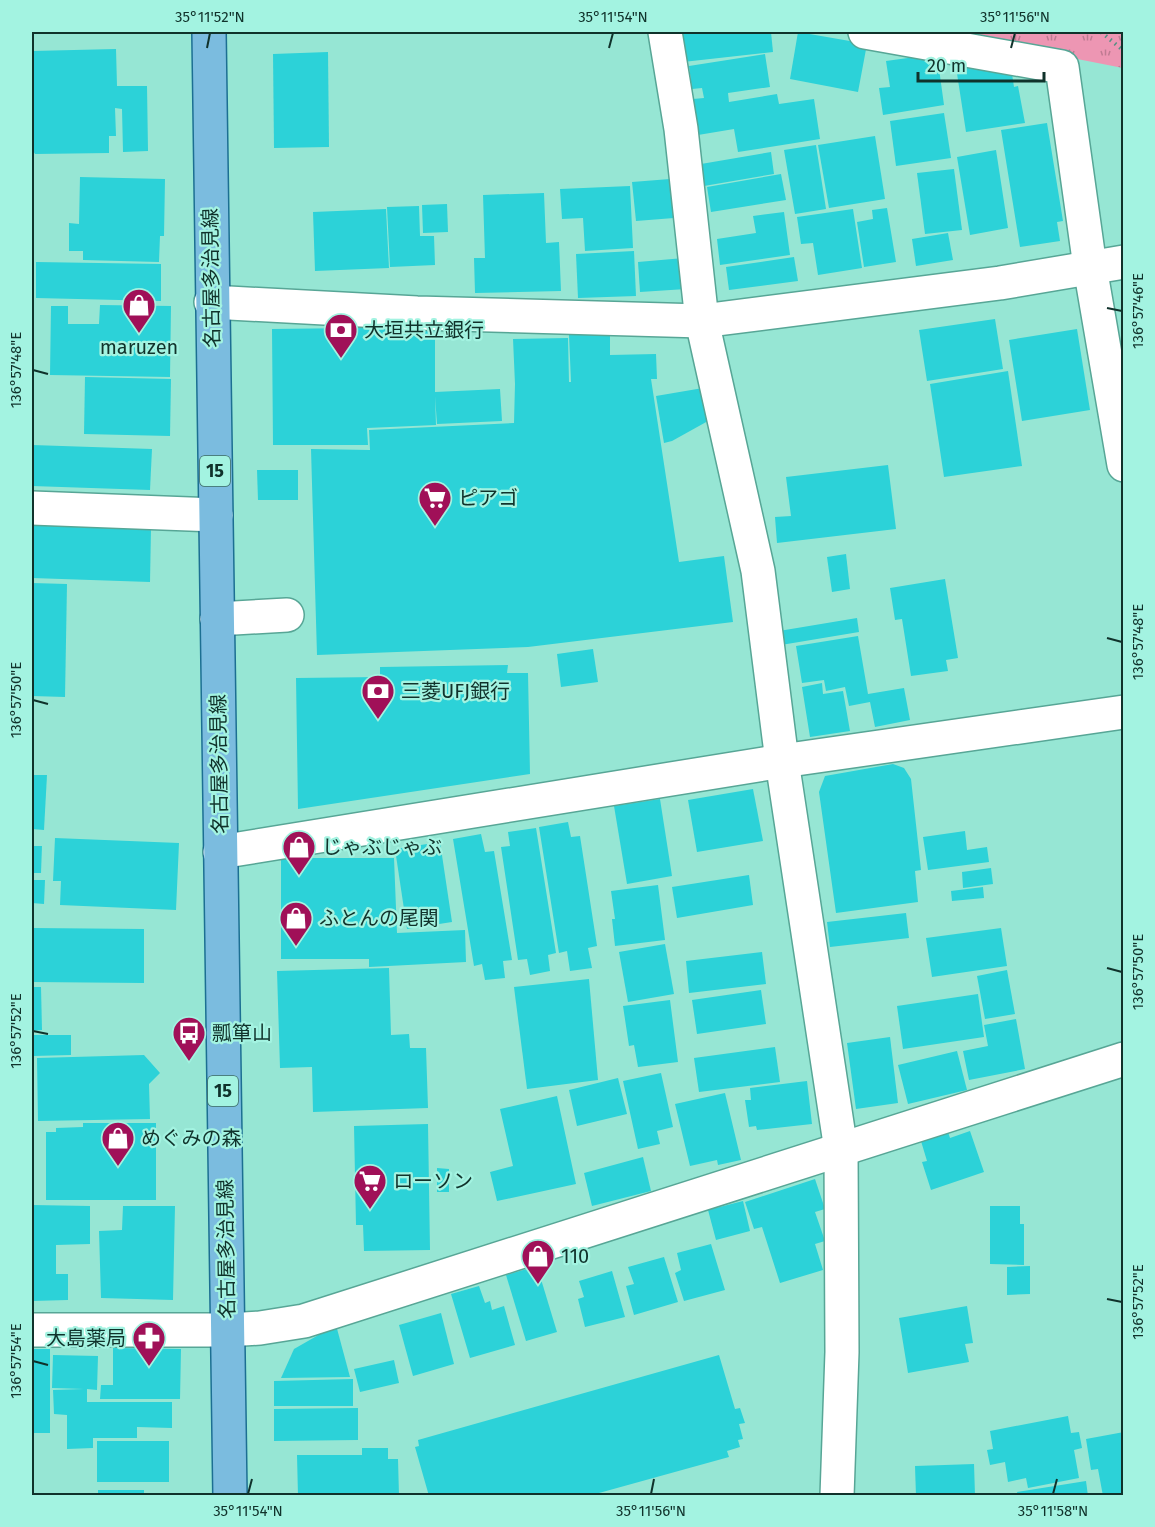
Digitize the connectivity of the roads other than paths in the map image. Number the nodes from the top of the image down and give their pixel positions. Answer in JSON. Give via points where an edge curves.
{"nodes":[{"id":1,"x":209,"y":32,"type":"edge"},
{"id":2,"x":665,"y":32,"type":"edge"},
{"id":3,"x":865,"y":32,"type":"edge"},
{"id":4,"x":1124,"y":261,"type":"edge"},
{"id":5,"x":1090,"y":267,"type":"junction"},
{"id":6,"x":211,"y":302,"type":"junction"},
{"id":7,"x":702,"y":321,"type":"junction"},
{"id":8,"x":1124,"y":465,"type":"edge"},
{"id":9,"x":32,"y":508,"type":"edge"},
{"id":10,"x":216,"y":515,"type":"junction"},
{"id":11,"x":287,"y":615,"type":"dead end"},
{"id":12,"x":217,"y":619,"type":"junction"},
{"id":13,"x":1124,"y":712,"type":"edge"},
{"id":14,"x":782,"y":761,"type":"junction"},
{"id":15,"x":220,"y":852,"type":"junction"},
{"id":16,"x":1124,"y":1059,"type":"edge"},
{"id":17,"x":841,"y":1150,"type":"junction"},
{"id":18,"x":32,"y":1330,"type":"edge"},
{"id":19,"x":227,"y":1330,"type":"junction"},
{"id":20,"x":230,"y":1496,"type":"edge"},
{"id":21,"x":837,"y":1496,"type":"edge"}],
"edges":[{"from":1,"to":6,"type":"main road","name":"名古屋多治見線","number":"15"},
{"from":2,"to":7,"type":"street","via":[[681,129]]},
{"from":3,"to":5,"type":"street","via":[[1062,67]]},
{"from":4,"to":5,"type":"street"},
{"from":5,"to":7,"type":"street","via":[[1000,283]]},
{"from":5,"to":8,"type":"street"},
{"from":6,"to":7,"type":"street","via":[[417,313]]},
{"from":6,"to":10,"type":"main road","name":"名古屋多治見線","number":"15"},
{"from":7,"to":14,"type":"street","via":[[758,571]]},
{"from":9,"to":10,"type":"street"},
{"from":10,"to":12,"type":"main road","name":"名古屋多治見線","number":"15"},
{"from":11,"to":12,"type":"street"},
{"from":12,"to":15,"type":"main road","name":"名古屋多治見線","number":"15"},
{"from":13,"to":14,"type":"street"},
{"from":14,"to":15,"type":"street"},
{"from":14,"to":17,"type":"street"},
{"from":15,"to":19,"type":"main road","name":"名古屋多治見線","number":"15"},
{"from":16,"to":17,"type":"street"},
{"from":17,"to":19,"type":"street","via":[[304,1321]]},
{"from":17,"to":21,"type":"street","via":[[842,1352]]},
{"from":18,"to":19,"type":"street"},
{"from":19,"to":20,"type":"main road","name":"名古屋多治見線","number":"15"}]}
